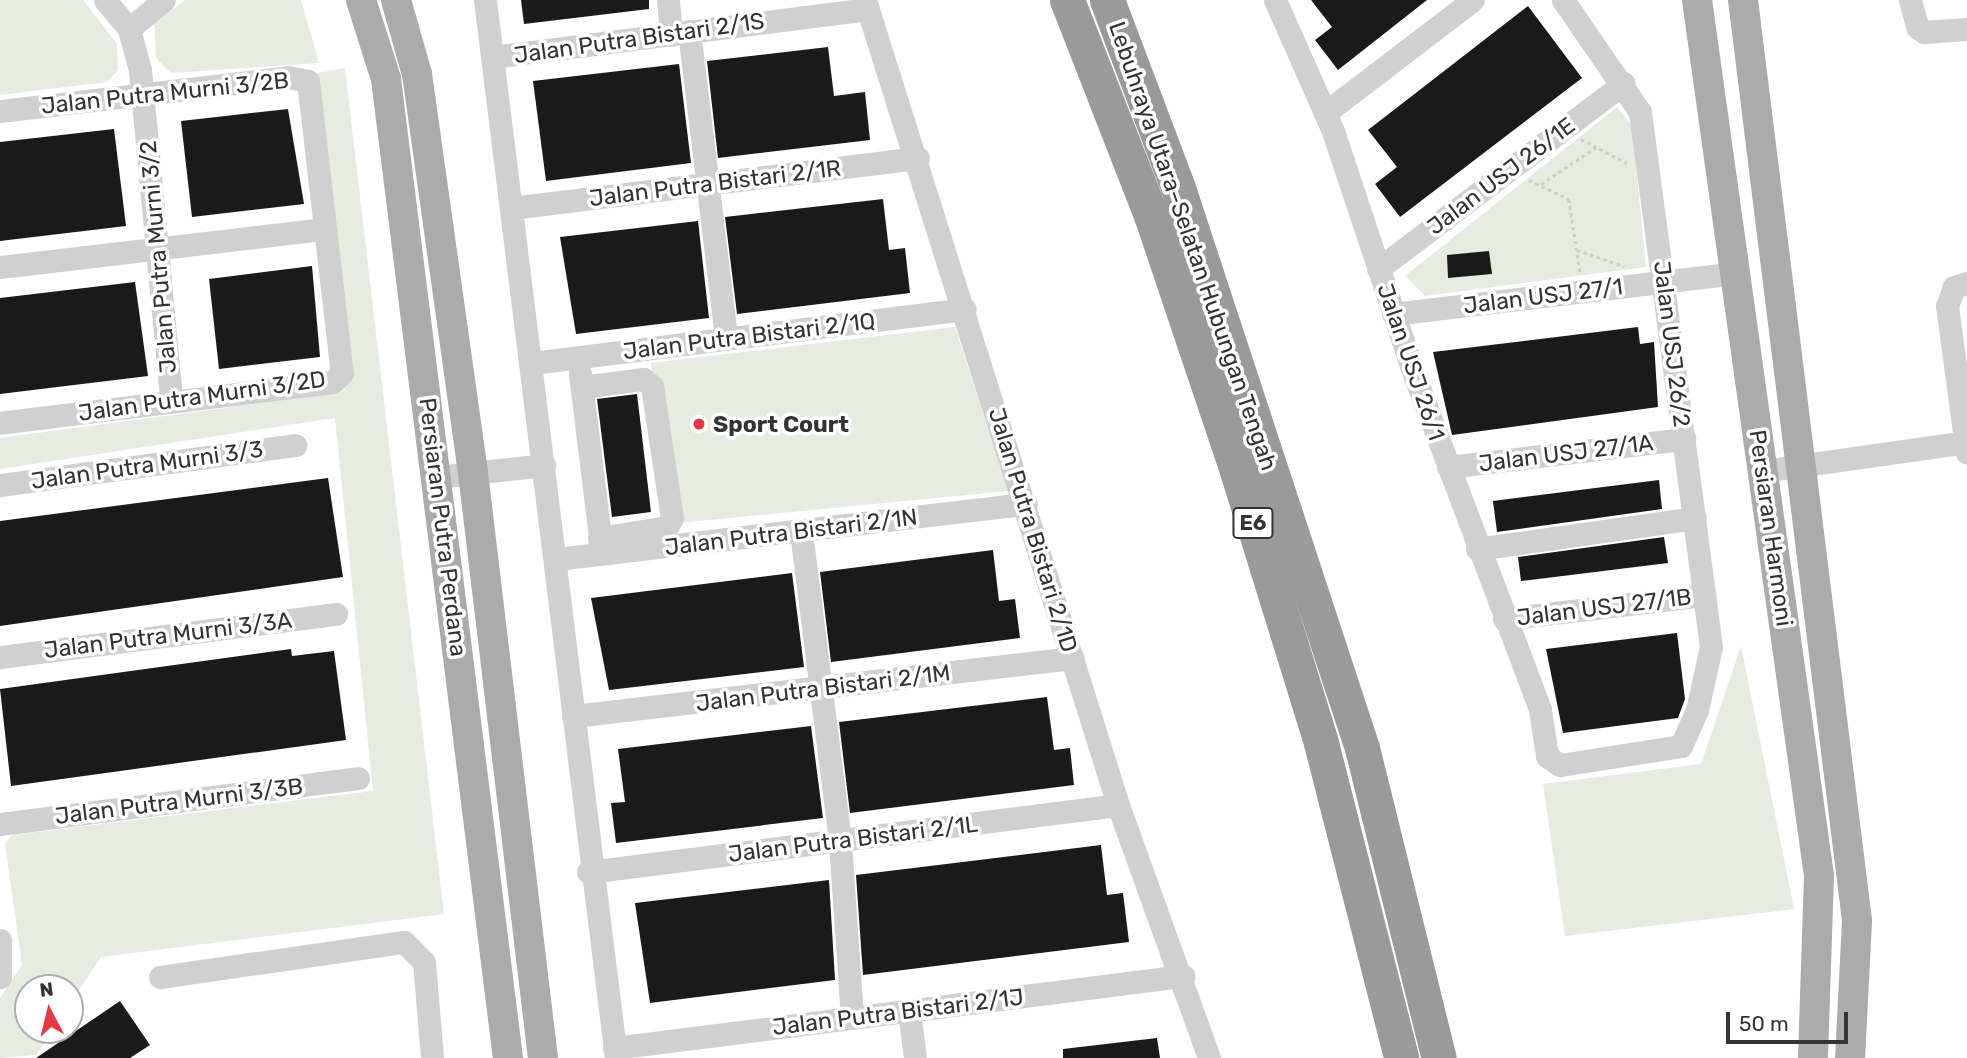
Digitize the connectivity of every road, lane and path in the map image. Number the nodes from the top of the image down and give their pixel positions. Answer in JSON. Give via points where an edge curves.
{"nodes":[{"id":1,"x":105,"y":0,"type":"edge"},
{"id":2,"x":361,"y":0,"type":"edge"},
{"id":3,"x":396,"y":0,"type":"edge"},
{"id":4,"x":485,"y":0,"type":"edge"},
{"id":5,"x":668,"y":0,"type":"edge"},
{"id":6,"x":1067,"y":0,"type":"edge"},
{"id":7,"x":1107,"y":0,"type":"edge"},
{"id":8,"x":1275,"y":0,"type":"edge"},
{"id":9,"x":1473,"y":0,"type":"edge"},
{"id":10,"x":1563,"y":0,"type":"edge"},
{"id":11,"x":1698,"y":0,"type":"edge"},
{"id":12,"x":1743,"y":0,"type":"edge"},
{"id":13,"x":1910,"y":0,"type":"edge"},
{"id":14,"x":162,"y":1,"type":"edge"},
{"id":15,"x":866,"y":4,"type":"edge"},
{"id":16,"x":129,"y":29,"type":"junction"},
{"id":17,"x":1967,"y":29,"type":"edge"},
{"id":18,"x":680,"y":33,"type":"junction"},
{"id":19,"x":493,"y":57,"type":"junction"},
{"id":20,"x":1624,"y":83,"type":"junction"},
{"id":21,"x":143,"y":93,"type":"junction"},
{"id":22,"x":0,"y":111,"type":"edge"},
{"id":23,"x":1325,"y":113,"type":"junction"},
{"id":24,"x":1578,"y":138,"type":"dead end"},
{"id":25,"x":1599,"y":145,"type":"junction"},
{"id":26,"x":918,"y":158,"type":"junction"},
{"id":27,"x":1636,"y":170,"type":"dead end"},
{"id":28,"x":1526,"y":179,"type":"dead end"},
{"id":29,"x":711,"y":182,"type":"junction"},
{"id":30,"x":1541,"y":184,"type":"junction"},
{"id":31,"x":511,"y":208,"type":"junction"},
{"id":32,"x":325,"y":229,"type":"junction"},
{"id":33,"x":159,"y":248,"type":"junction"},
{"id":34,"x":1577,"y":250,"type":"junction"},
{"id":35,"x":0,"y":267,"type":"edge"},
{"id":36,"x":1378,"y":269,"type":"junction"},
{"id":37,"x":1631,"y":269,"type":"dead end"},
{"id":38,"x":1736,"y":273,"type":"junction"},
{"id":39,"x":1580,"y":275,"type":"dead end"},
{"id":40,"x":1664,"y":282,"type":"junction"},
{"id":41,"x":1967,"y":283,"type":"edge"},
{"id":42,"x":965,"y":309,"type":"junction"},
{"id":43,"x":1393,"y":314,"type":"junction"},
{"id":44,"x":726,"y":339,"type":"junction"},
{"id":45,"x":578,"y":357,"type":"junction"},
{"id":46,"x":532,"y":363,"type":"junction"},
{"id":47,"x":582,"y":387,"type":"junction"},
{"id":48,"x":171,"y":398,"type":"junction"},
{"id":49,"x":0,"y":424,"type":"edge"},
{"id":50,"x":1684,"y":439,"type":"junction"},
{"id":51,"x":295,"y":445,"type":"dead end"},
{"id":52,"x":1967,"y":446,"type":"edge"},
{"id":53,"x":544,"y":464,"type":"junction"},
{"id":54,"x":1802,"y":465,"type":"junction"},
{"id":55,"x":1448,"y":467,"type":"junction"},
{"id":56,"x":1763,"y":471,"type":"junction"},
{"id":57,"x":473,"y":472,"type":"junction"},
{"id":58,"x":437,"y":477,"type":"junction"},
{"id":59,"x":0,"y":485,"type":"edge"},
{"id":60,"x":1026,"y":505,"type":"junction"},
{"id":61,"x":1695,"y":518,"type":"junction"},
{"id":62,"x":801,"y":531,"type":"junction"},
{"id":63,"x":601,"y":546,"type":"junction"},
{"id":64,"x":1477,"y":549,"type":"junction"},
{"id":65,"x":556,"y":559,"type":"junction"},
{"id":66,"x":1704,"y":595,"type":"junction"},
{"id":67,"x":335,"y":614,"type":"dead end"},
{"id":68,"x":1504,"y":618,"type":"junction"},
{"id":69,"x":0,"y":657,"type":"edge"},
{"id":70,"x":1073,"y":658,"type":"junction"},
{"id":71,"x":819,"y":689,"type":"junction"},
{"id":72,"x":1698,"y":710,"type":"joint"},
{"id":73,"x":573,"y":716,"type":"junction"},
{"id":74,"x":358,"y":778,"type":"dead end"},
{"id":75,"x":1118,"y":805,"type":"junction"},
{"id":76,"x":0,"y":824,"type":"edge"},
{"id":77,"x":840,"y":842,"type":"junction"},
{"id":78,"x":588,"y":872,"type":"junction"},
{"id":79,"x":0,"y":940,"type":"edge"},
{"id":80,"x":1183,"y":976,"type":"junction"},
{"id":81,"x":0,"y":977,"type":"edge"},
{"id":82,"x":160,"y":977,"type":"dead end"},
{"id":83,"x":908,"y":1010,"type":"junction"},
{"id":84,"x":852,"y":1018,"type":"junction"},
{"id":85,"x":615,"y":1053,"type":"edge"},
{"id":86,"x":432,"y":1058,"type":"edge"},
{"id":87,"x":508,"y":1058,"type":"edge"},
{"id":88,"x":543,"y":1058,"type":"edge"},
{"id":89,"x":915,"y":1058,"type":"edge"},
{"id":90,"x":1209,"y":1058,"type":"edge"},
{"id":91,"x":1401,"y":1058,"type":"edge"},
{"id":92,"x":1439,"y":1058,"type":"edge"},
{"id":93,"x":1813,"y":1058,"type":"edge"},
{"id":94,"x":1850,"y":1058,"type":"edge"}],
"edges":[{"from":1,"to":16,"type":"street","name":"Jalan Putra Murni 3/2"},
{"from":2,"to":58,"type":"main road","name":"Persiaran Putra Perdana","via":[[386,79]]},
{"from":3,"to":57,"type":"main road","name":"Persiaran Putra Perdana","via":[[417,74]]},
{"from":4,"to":19,"type":"street"},
{"from":5,"to":18,"type":"street"},
{"from":6,"to":91,"type":"highway","name":"Lebuhraya Utara–Selatan Hubungan Tengah","number":"E6","via":[[1152,218],[1237,471],[1321,743]]},
{"from":7,"to":92,"type":"highway","name":"Lebuhraya Utara–Selatan Hubungan Tengah","number":"E6","via":[[1182,201],[1362,748]]},
{"from":8,"to":23,"type":"street","name":"Jalan USJ 26/1"},
{"from":9,"to":23,"type":"street"},
{"from":10,"to":20,"type":"street","name":"Jalan USJ 26/2"},
{"from":11,"to":38,"type":"main road","name":"Persiaran Harmoni"},
{"from":12,"to":54,"type":"main road","name":"Persiaran Harmoni"},
{"from":13,"to":17,"type":"street","via":[[1916,27],[1924,32]]},
{"from":14,"to":16,"type":"street"},
{"from":15,"to":18,"type":"street","name":"Jalan Putra Bistari 2/1S"},
{"from":15,"to":26,"type":"street","name":"Jalan Putra Bistari 2/1D"},
{"from":16,"to":21,"type":"street","name":"Jalan Putra Murni 3/2"},
{"from":18,"to":19,"type":"street","name":"Jalan Putra Bistari 2/1S"},
{"from":18,"to":29,"type":"street"},
{"from":19,"to":31,"type":"street"},
{"from":20,"to":36,"type":"street","name":"Jalan USJ 26/1E"},
{"from":20,"to":40,"type":"street","name":"Jalan USJ 26/2","via":[[1640,112]]},
{"from":21,"to":22,"type":"street","name":"Jalan Putra Murni 3/2B"},
{"from":21,"to":32,"type":"street","name":"Jalan Putra Murni 3/2B","via":[[288,77],[308,81]]},
{"from":21,"to":33,"type":"street","name":"Jalan Putra Murni 3/2"},
{"from":23,"to":36,"type":"street","name":"Jalan USJ 26/1"},
{"from":24,"to":25,"type":"path"},
{"from":25,"to":27,"type":"path"},
{"from":25,"to":30,"type":"path"},
{"from":26,"to":29,"type":"street","name":"Jalan Putra Bistari 2/1R"},
{"from":26,"to":42,"type":"street","name":"Jalan Putra Bistari 2/1D"},
{"from":28,"to":30,"type":"path"},
{"from":29,"to":31,"type":"street","name":"Jalan Putra Bistari 2/1R"},
{"from":29,"to":44,"type":"street"},
{"from":30,"to":34,"type":"path","via":[[1569,199]]},
{"from":31,"to":46,"type":"street"},
{"from":32,"to":33,"type":"street"},
{"from":32,"to":48,"type":"street","name":"Jalan Putra Murni 3/2D","via":[[342,373],[333,382]]},
{"from":33,"to":35,"type":"street"},
{"from":33,"to":48,"type":"street","name":"Jalan Putra Murni 3/2"},
{"from":34,"to":37,"type":"path"},
{"from":34,"to":39,"type":"path"},
{"from":36,"to":43,"type":"street","name":"Jalan USJ 26/1"},
{"from":38,"to":40,"type":"street","name":"Jalan USJ 27/1"},
{"from":38,"to":56,"type":"main road","name":"Persiaran Harmoni"},
{"from":40,"to":43,"type":"street","name":"Jalan USJ 27/1"},
{"from":40,"to":50,"type":"street","name":"Jalan USJ 26/2"},
{"from":41,"to":52,"type":"street","via":[[1954,288],[1947,306]]},
{"from":42,"to":44,"type":"street","name":"Jalan Putra Bistari 2/1Q"},
{"from":42,"to":60,"type":"street","name":"Jalan Putra Bistari 2/1D"},
{"from":43,"to":55,"type":"street","name":"Jalan USJ 26/1"},
{"from":44,"to":45,"type":"street","name":"Jalan Putra Bistari 2/1Q"},
{"from":45,"to":46,"type":"street","name":"Jalan Putra Bistari 2/1Q"},
{"from":45,"to":47,"type":"street"},
{"from":46,"to":53,"type":"street"},
{"from":47,"to":63,"type":"street"},
{"from":47,"to":63,"type":"street","via":[[643,380],[652,386],[672,518],[667,527]]},
{"from":48,"to":49,"type":"street","name":"Jalan Putra Murni 3/2D"},
{"from":50,"to":55,"type":"street","name":"Jalan USJ 27/1A"},
{"from":50,"to":61,"type":"street","name":"Jalan USJ 26/2"},
{"from":51,"to":59,"type":"street","name":"Jalan Putra Murni 3/3"},
{"from":52,"to":54,"type":"street"},
{"from":53,"to":57,"type":"street"},
{"from":53,"to":65,"type":"street"},
{"from":54,"to":56,"type":"street"},
{"from":54,"to":94,"type":"main road","name":"Persiaran Harmoni","via":[[1857,920]]},
{"from":55,"to":64,"type":"street","name":"Jalan USJ 26/1"},
{"from":56,"to":93,"type":"main road","name":"Persiaran Harmoni","via":[[1819,876]]},
{"from":57,"to":58,"type":"street"},
{"from":57,"to":88,"type":"main road","name":"Persiaran Putra Perdana"},
{"from":58,"to":87,"type":"main road","name":"Persiaran Putra Perdana"},
{"from":60,"to":62,"type":"street","name":"Jalan Putra Bistari 2/1N"},
{"from":60,"to":70,"type":"street","name":"Jalan Putra Bistari 2/1D"},
{"from":61,"to":64,"type":"street"},
{"from":61,"to":66,"type":"street","name":"Jalan USJ 26/2"},
{"from":62,"to":63,"type":"street","name":"Jalan Putra Bistari 2/1N"},
{"from":62,"to":71,"type":"street"},
{"from":63,"to":65,"type":"street","name":"Jalan Putra Bistari 2/1N"},
{"from":64,"to":68,"type":"street","name":"Jalan USJ 26/1"},
{"from":65,"to":73,"type":"street"},
{"from":66,"to":68,"type":"street","name":"Jalan USJ 27/1B"},
{"from":66,"to":72,"type":"street","name":"Jalan USJ 26/2","via":[[1710,665]]},
{"from":67,"to":69,"type":"street","name":"Jalan Putra Murni 3/3A"},
{"from":68,"to":72,"type":"street","name":"Jalan USJ 26/1","via":[[1543,725],[1547,756],[1560,765],[1673,752]]},
{"from":70,"to":71,"type":"street","name":"Jalan Putra Bistari 2/1M"},
{"from":70,"to":75,"type":"street","name":"Jalan Putra Bistari 2/1D"},
{"from":71,"to":73,"type":"street","name":"Jalan Putra Bistari 2/1M"},
{"from":71,"to":77,"type":"street"},
{"from":73,"to":78,"type":"street"},
{"from":74,"to":76,"type":"street","name":"Jalan Putra Murni 3/3B"},
{"from":75,"to":77,"type":"street","name":"Jalan Putra Bistari 2/1L"},
{"from":75,"to":80,"type":"street","name":"Jalan Putra Bistari 2/1D"},
{"from":77,"to":78,"type":"street","name":"Jalan Putra Bistari 2/1L"},
{"from":77,"to":84,"type":"street"},
{"from":78,"to":85,"type":"street"},
{"from":79,"to":81,"type":"street"},
{"from":80,"to":83,"type":"street","name":"Jalan Putra Bistari 2/1J"},
{"from":80,"to":90,"type":"street","name":"Jalan Putra Bistari 2/1D"},
{"from":82,"to":86,"type":"street","via":[[404,943],[424,962]]},
{"from":83,"to":84,"type":"street","name":"Jalan Putra Bistari 2/1J"},
{"from":83,"to":89,"type":"street"},
{"from":84,"to":85,"type":"street","name":"Jalan Putra Bistari 2/1J"}]}
